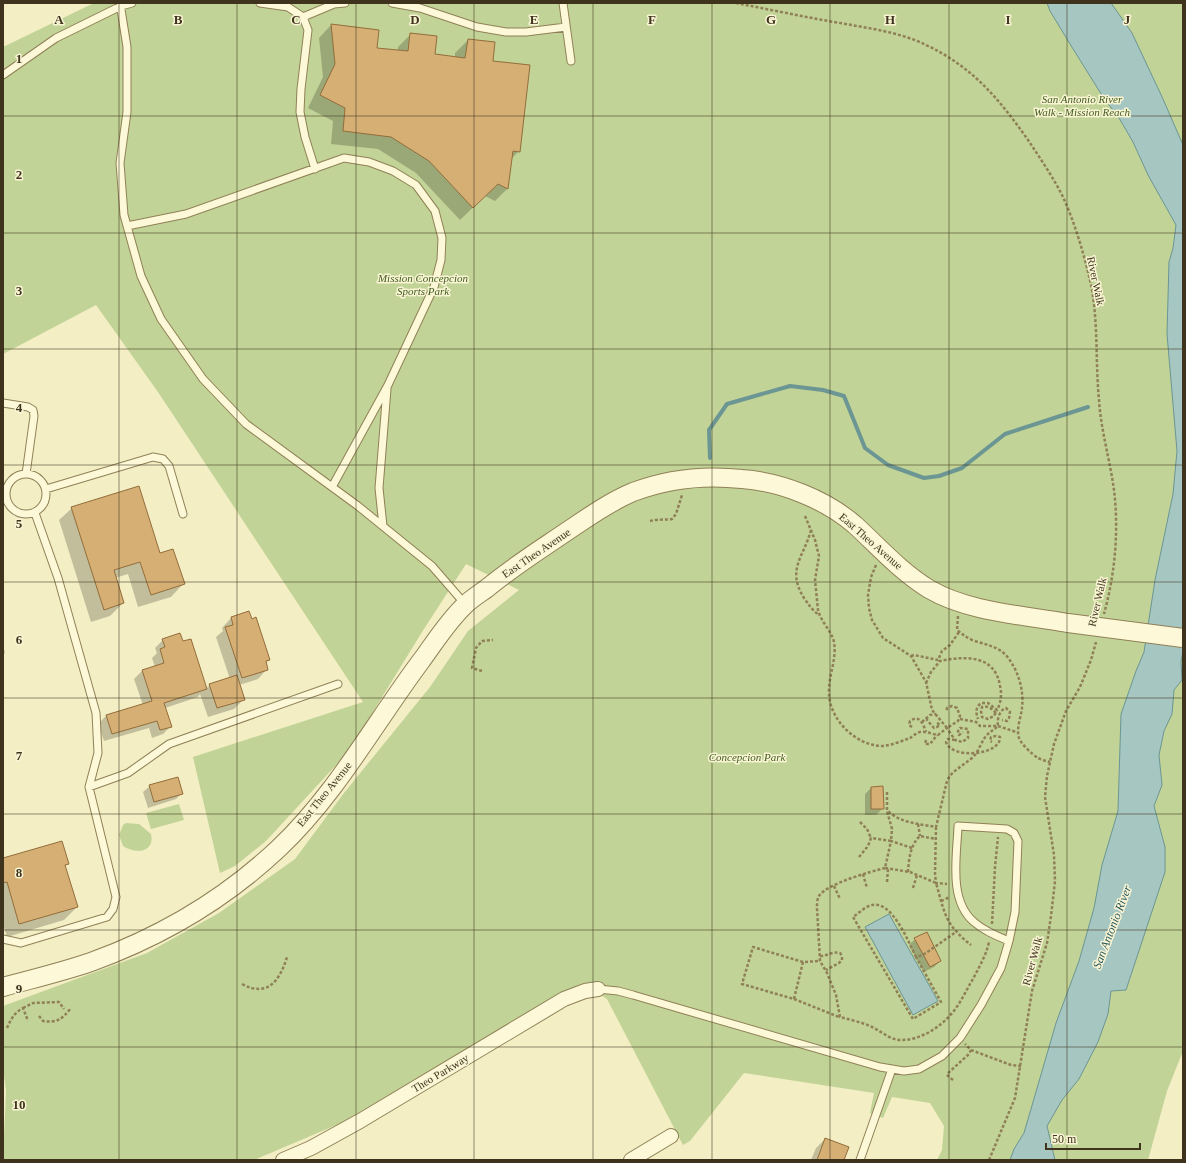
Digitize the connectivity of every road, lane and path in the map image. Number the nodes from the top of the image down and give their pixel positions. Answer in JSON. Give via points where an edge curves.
{"nodes":[{"id":1,"x":132,"y":3,"type":"edge"},
{"id":2,"x":260,"y":3,"type":"edge"},
{"id":3,"x":346,"y":3,"type":"edge"},
{"id":4,"x":392,"y":3,"type":"edge"},
{"id":5,"x":563,"y":3,"type":"edge"},
{"id":6,"x":736,"y":3,"type":"edge"},
{"id":7,"x":120,"y":5,"type":"edge"},
{"id":8,"x":303,"y":17,"type":"junction"},
{"id":9,"x":566,"y":27,"type":"junction"},
{"id":10,"x":571,"y":61,"type":"dead end"},
{"id":11,"x":3,"y":75,"type":"edge"},
{"id":12,"x":314,"y":168,"type":"junction"},
{"id":13,"x":127,"y":226,"type":"junction"},
{"id":14,"x":388,"y":385,"type":"junction"},
{"id":15,"x":3,"y":403,"type":"edge"},
{"id":16,"x":26,"y":474,"type":"junction"},
{"id":17,"x":332,"y":487,"type":"junction"},
{"id":18,"x":5,"y":488,"type":"edge"},
{"id":19,"x":46,"y":488,"type":"junction"},
{"id":20,"x":682,"y":495,"type":"dead end"},
{"id":21,"x":6,"y":508,"type":"edge"},
{"id":22,"x":35,"y":513,"type":"junction"},
{"id":23,"x":183,"y":514,"type":"dead end"},
{"id":24,"x":805,"y":516,"type":"dead end"},
{"id":25,"x":650,"y":520,"type":"dead end"},
{"id":26,"x":383,"y":526,"type":"junction"},
{"id":27,"x":811,"y":530,"type":"junction"},
{"id":28,"x":876,"y":565,"type":"dead end"},
{"id":29,"x":961,"y":603,"type":"junction"},
{"id":30,"x":465,"y":605,"type":"junction"},
{"id":31,"x":1104,"y":614,"type":"dead end"},
{"id":32,"x":819,"y":615,"type":"junction"},
{"id":33,"x":959,"y":632,"type":"junction"},
{"id":34,"x":1098,"y":637,"type":"dead end"},
{"id":35,"x":1183,"y":638,"type":"edge"},
{"id":36,"x":493,"y":640,"type":"dead end"},
{"id":37,"x":910,"y":656,"type":"junction"},
{"id":38,"x":939,"y":661,"type":"junction"},
{"id":39,"x":482,"y":671,"type":"dead end"},
{"id":40,"x":926,"y":683,"type":"junction"},
{"id":41,"x":338,"y":684,"type":"dead end"},
{"id":42,"x":996,"y":711,"type":"junction"},
{"id":43,"x":946,"y":712,"type":"dead end"},
{"id":44,"x":936,"y":714,"type":"junction"},
{"id":45,"x":927,"y":718,"type":"junction"},
{"id":46,"x":960,"y":718,"type":"junction"},
{"id":47,"x":978,"y":719,"type":"dead end"},
{"id":48,"x":1002,"y":720,"type":"dead end"},
{"id":49,"x":922,"y":722,"type":"junction"},
{"id":50,"x":936,"y":722,"type":"dead end"},
{"id":51,"x":998,"y":726,"type":"junction"},
{"id":52,"x":912,"y":727,"type":"dead end"},
{"id":53,"x":948,"y":728,"type":"junction"},
{"id":54,"x":926,"y":732,"type":"junction"},
{"id":55,"x":963,"y":732,"type":"dead end"},
{"id":56,"x":1019,"y":733,"type":"junction"},
{"id":57,"x":938,"y":735,"type":"junction"},
{"id":58,"x":926,"y":740,"type":"dead end"},
{"id":59,"x":955,"y":740,"type":"junction"},
{"id":60,"x":992,"y":742,"type":"dead end"},
{"id":61,"x":977,"y":752,"type":"junction"},
{"id":62,"x":1050,"y":762,"type":"junction"},
{"id":63,"x":89,"y":786,"type":"junction"},
{"id":64,"x":887,"y":792,"type":"dead end"},
{"id":65,"x":887,"y":810,"type":"junction"},
{"id":66,"x":860,"y":822,"type":"dead end"},
{"id":67,"x":918,"y":824,"type":"junction"},
{"id":68,"x":936,"y":827,"type":"junction"},
{"id":69,"x":999,"y":829,"type":"junction"},
{"id":70,"x":920,"y":836,"type":"junction"},
{"id":71,"x":871,"y":838,"type":"junction"},
{"id":72,"x":936,"y":839,"type":"junction"},
{"id":73,"x":891,"y":840,"type":"junction"},
{"id":74,"x":912,"y":848,"type":"junction"},
{"id":75,"x":859,"y":857,"type":"dead end"},
{"id":76,"x":887,"y":868,"type":"junction"},
{"id":77,"x":908,"y":872,"type":"junction"},
{"id":78,"x":863,"y":874,"type":"junction"},
{"id":79,"x":917,"y":875,"type":"junction"},
{"id":80,"x":887,"y":882,"type":"dead end"},
{"id":81,"x":936,"y":883,"type":"junction"},
{"id":82,"x":952,"y":884,"type":"dead end"},
{"id":83,"x":834,"y":886,"type":"junction"},
{"id":84,"x":867,"y":888,"type":"dead end"},
{"id":85,"x":913,"y":888,"type":"dead end"},
{"id":86,"x":953,"y":896,"type":"dead end"},
{"id":87,"x":840,"y":898,"type":"dead end"},
{"id":88,"x":941,"y":901,"type":"junction"},
{"id":89,"x":956,"y":932,"type":"junction"},
{"id":90,"x":991,"y":933,"type":"junction"},
{"id":91,"x":3,"y":939,"type":"edge"},
{"id":92,"x":1009,"y":941,"type":"junction"},
{"id":93,"x":971,"y":945,"type":"dead end"},
{"id":94,"x":820,"y":956,"type":"junction"},
{"id":95,"x":288,"y":957,"type":"dead end"},
{"id":96,"x":916,"y":957,"type":"junction"},
{"id":97,"x":820,"y":961,"type":"junction"},
{"id":98,"x":803,"y":962,"type":"junction"},
{"id":99,"x":826,"y":970,"type":"junction"},
{"id":100,"x":242,"y":984,"type":"dead end"},
{"id":101,"x":3,"y":988,"type":"edge"},
{"id":102,"x":598,"y":989,"type":"joint"},
{"id":103,"x":794,"y":999,"type":"junction"},
{"id":104,"x":23,"y":1008,"type":"junction"},
{"id":105,"x":71,"y":1008,"type":"dead end"},
{"id":106,"x":64,"y":1009,"type":"dead end"},
{"id":107,"x":39,"y":1016,"type":"dead end"},
{"id":108,"x":840,"y":1017,"type":"junction"},
{"id":109,"x":28,"y":1021,"type":"dead end"},
{"id":110,"x":7,"y":1028,"type":"dead end"},
{"id":111,"x":960,"y":1038,"type":"junction"},
{"id":112,"x":971,"y":1050,"type":"junction"},
{"id":113,"x":1021,"y":1066,"type":"junction"},
{"id":114,"x":892,"y":1069,"type":"junction"},
{"id":115,"x":953,"y":1080,"type":"dead end"},
{"id":116,"x":671,"y":1136,"type":"dead end"},
{"id":117,"x":283,"y":1160,"type":"edge"},
{"id":118,"x":631,"y":1160,"type":"edge"},
{"id":119,"x":860,"y":1160,"type":"edge"},
{"id":120,"x":989,"y":1160,"type":"edge"}],
"edges":[{"from":1,"to":7,"type":"lane"},
{"from":2,"to":8,"type":"lane","via":[[288,7]]},
{"from":3,"to":8,"type":"lane","via":[[334,4]]},
{"from":4,"to":9,"type":"lane","via":[[420,8],[477,27],[506,32]]},
{"from":5,"to":9,"type":"lane"},
{"from":6,"to":31,"type":"path","name":"River Walk","via":[[890,33],[925,44],[955,61],[982,82],[1008,111],[1038,155],[1063,197],[1075,231],[1089,277],[1095,317],[1099,400],[1104,442],[1114,489],[1116,520],[1114,558]]},
{"from":7,"to":11,"type":"lane","via":[[56,38]]},
{"from":7,"to":13,"type":"lane","via":[[127,47],[126,112],[120,163]]},
{"from":8,"to":12,"type":"lane","via":[[308,30],[300,112]]},
{"from":9,"to":10,"type":"lane"},
{"from":12,"to":13,"type":"lane","via":[[186,214]]},
{"from":12,"to":14,"type":"lane","via":[[344,158],[370,162],[393,171],[416,185],[435,211],[442,238],[441,260],[434,286]]},
{"from":13,"to":17,"type":"lane","via":[[141,276],[161,319],[203,379],[246,424]]},
{"from":14,"to":17,"type":"lane"},
{"from":14,"to":26,"type":"lane","via":[[378,488]]},
{"from":15,"to":16,"type":"lane","via":[[28,406],[33,410]]},
{"from":16,"to":18,"type":"lane","via":[[18,476]]},
{"from":16,"to":19,"type":"lane","via":[[38,478]]},
{"from":17,"to":26,"type":"lane"},
{"from":18,"to":21,"type":"lane"},
{"from":19,"to":22,"type":"lane","via":[[45,502]]},
{"from":19,"to":23,"type":"lane","via":[[153,457],[163,459],[169,466]]},
{"from":20,"to":25,"type":"path","via":[[672,520]]},
{"from":21,"to":22,"type":"lane","via":[[26,515]]},
{"from":22,"to":63,"type":"lane","via":[[58,578],[96,713],[98,752]]},
{"from":24,"to":27,"type":"path"},
{"from":26,"to":30,"type":"lane","via":[[432,566]]},
{"from":27,"to":32,"type":"path","via":[[819,556],[815,580]]},
{"from":27,"to":32,"type":"path","via":[[797,566],[796,582],[813,612]]},
{"from":28,"to":37,"type":"path","via":[[868,595],[872,620],[883,638]]},
{"from":29,"to":30,"type":"street","name":"East Theo Avenue","via":[[927,588],[892,560],[852,522],[809,497],[778,486],[744,479],[706,477],[669,482],[632,492],[506,573]]},
{"from":29,"to":33,"type":"path","via":[[957,622]]},
{"from":29,"to":35,"type":"street","name":"East Theo Avenue","bridge":true,"via":[[984,609]]},
{"from":30,"to":101,"type":"street","name":"East Theo Avenue","via":[[412,673],[345,771],[314,811],[280,847],[244,878],[171,926],[130,946],[90,962]]},
{"from":32,"to":54,"type":"path","via":[[834,643],[829,694],[836,717],[844,728],[863,741],[883,746]]},
{"from":33,"to":38,"type":"path","via":[[942,651]]},
{"from":33,"to":56,"type":"path","via":[[999,649],[1013,665],[1019,677],[1021,690]]},
{"from":34,"to":62,"type":"path","name":"River Walk","via":[[1080,687],[1066,711]]},
{"from":36,"to":39,"type":"path","via":[[482,641],[476,648],[472,668]]},
{"from":37,"to":38,"type":"path"},
{"from":37,"to":40,"type":"path"},
{"from":38,"to":40,"type":"path"},
{"from":38,"to":42,"type":"path","via":[[966,658],[976,659],[988,665],[999,680],[1001,693]]},
{"from":40,"to":44,"type":"path","via":[[929,702]]},
{"from":41,"to":63,"type":"lane","via":[[169,744],[128,773]]},
{"from":42,"to":42,"type":"path","via":[[991,718],[982,717],[982,707]]},
{"from":42,"to":47,"type":"path","via":[[988,703],[981,703],[976,711]]},
{"from":43,"to":46,"type":"path","via":[[949,707],[955,707]]},
{"from":44,"to":45,"type":"path"},
{"from":44,"to":53,"type":"path"},
{"from":45,"to":49,"type":"path"},
{"from":45,"to":50,"type":"path","via":[[934,728],[940,725]]},
{"from":46,"to":51,"type":"path","via":[[976,722],[980,726]]},
{"from":46,"to":53,"type":"path"},
{"from":48,"to":51,"type":"path","via":[[1007,721],[1009,718],[1010,712],[1006,708],[1001,711]]},
{"from":49,"to":52,"type":"path","via":[[918,718],[913,719],[909,725]]},
{"from":49,"to":54,"type":"path"},
{"from":51,"to":56,"type":"path"},
{"from":51,"to":61,"type":"path","via":[[988,734]]},
{"from":53,"to":57,"type":"path"},
{"from":53,"to":59,"type":"path"},
{"from":54,"to":57,"type":"path"},
{"from":55,"to":59,"type":"path","via":[[958,733],[960,728],[968,729],[966,741]]},
{"from":56,"to":62,"type":"path","via":[[1019,739],[1030,751],[1039,759]]},
{"from":57,"to":58,"type":"path","via":[[930,744],[926,744]]},
{"from":59,"to":61,"type":"path","via":[[948,738],[946,742],[954,751]]},
{"from":60,"to":61,"type":"path","via":[[991,737],[1000,737],[997,746]]},
{"from":61,"to":68,"type":"path","via":[[949,777]]},
{"from":62,"to":113,"type":"path","name":"River Walk","via":[[1045,797],[1054,855],[1052,916],[1047,943],[1032,991]]},
{"from":63,"to":91,"type":"lane","via":[[116,897],[113,908],[108,916],[21,943]]},
{"from":64,"to":65,"type":"path"},
{"from":65,"to":67,"type":"path","via":[[903,820]]},
{"from":65,"to":73,"type":"path","via":[[892,829]]},
{"from":66,"to":71,"type":"path"},
{"from":67,"to":68,"type":"path"},
{"from":67,"to":70,"type":"path"},
{"from":68,"to":72,"type":"path"},
{"from":69,"to":90,"type":"path"},
{"from":69,"to":90,"type":"lane","via":[[958,826],[955,881],[958,893],[964,909],[973,922]]},
{"from":69,"to":92,"type":"lane","via":[[1014,833],[1018,841],[1015,912]]},
{"from":70,"to":72,"type":"path"},
{"from":70,"to":74,"type":"path"},
{"from":71,"to":73,"type":"path"},
{"from":71,"to":75,"type":"path"},
{"from":72,"to":81,"type":"path"},
{"from":73,"to":74,"type":"path"},
{"from":73,"to":76,"type":"path"},
{"from":74,"to":77,"type":"path"},
{"from":76,"to":77,"type":"path"},
{"from":76,"to":78,"type":"path"},
{"from":76,"to":80,"type":"path"},
{"from":77,"to":79,"type":"path"},
{"from":78,"to":83,"type":"path"},
{"from":78,"to":84,"type":"path"},
{"from":79,"to":81,"type":"path"},
{"from":79,"to":85,"type":"path"},
{"from":81,"to":82,"type":"path"},
{"from":81,"to":88,"type":"path"},
{"from":83,"to":87,"type":"path"},
{"from":83,"to":94,"type":"path","via":[[820,894],[817,900]]},
{"from":86,"to":88,"type":"path"},
{"from":88,"to":89,"type":"path"},
{"from":89,"to":93,"type":"path"},
{"from":89,"to":96,"type":"path"},
{"from":90,"to":92,"type":"lane"},
{"from":90,"to":108,"type":"path","via":[[987,951],[960,1002],[942,1024],[925,1034],[900,1040],[890,1038],[870,1026]]},
{"from":92,"to":111,"type":"lane","via":[[1001,968],[989,992]]},
{"from":94,"to":97,"type":"path"},
{"from":94,"to":99,"type":"path","via":[[836,952],[842,956],[839,964]]},
{"from":95,"to":100,"type":"path","via":[[284,969],[273,985],[251,988]]},
{"from":96,"to":96,"type":"path","via":[[941,1002],[913,1019],[853,917],[872,905],[881,905],[894,916]]},
{"from":97,"to":98,"type":"path"},
{"from":97,"to":99,"type":"path"},
{"from":98,"to":103,"type":"path"},
{"from":98,"to":103,"type":"path","via":[[753,947],[742,984]]},
{"from":99,"to":108,"type":"path","via":[[836,994]]},
{"from":102,"to":114,"type":"lane","via":[[634,995]]},
{"from":102,"to":117,"type":"street","name":"Theo Parkway","via":[[585,990],[564,999],[360,1122]]},
{"from":103,"to":108,"type":"path"},
{"from":104,"to":106,"type":"path","via":[[33,1003],[59,1002]]},
{"from":104,"to":109,"type":"path"},
{"from":104,"to":110,"type":"path","via":[[17,1011]]},
{"from":105,"to":107,"type":"path","via":[[59,1020],[43,1021]]},
{"from":111,"to":112,"type":"path"},
{"from":111,"to":114,"type":"lane","via":[[942,1056],[928,1065],[919,1069]]},
{"from":112,"to":113,"type":"path","via":[[1011,1065]]},
{"from":112,"to":115,"type":"path","via":[[948,1071],[948,1076]]},
{"from":113,"to":120,"type":"path","name":"River Walk","via":[[1015,1098]]},
{"from":114,"to":119,"type":"lane"},
{"from":116,"to":118,"type":"street"}]}
